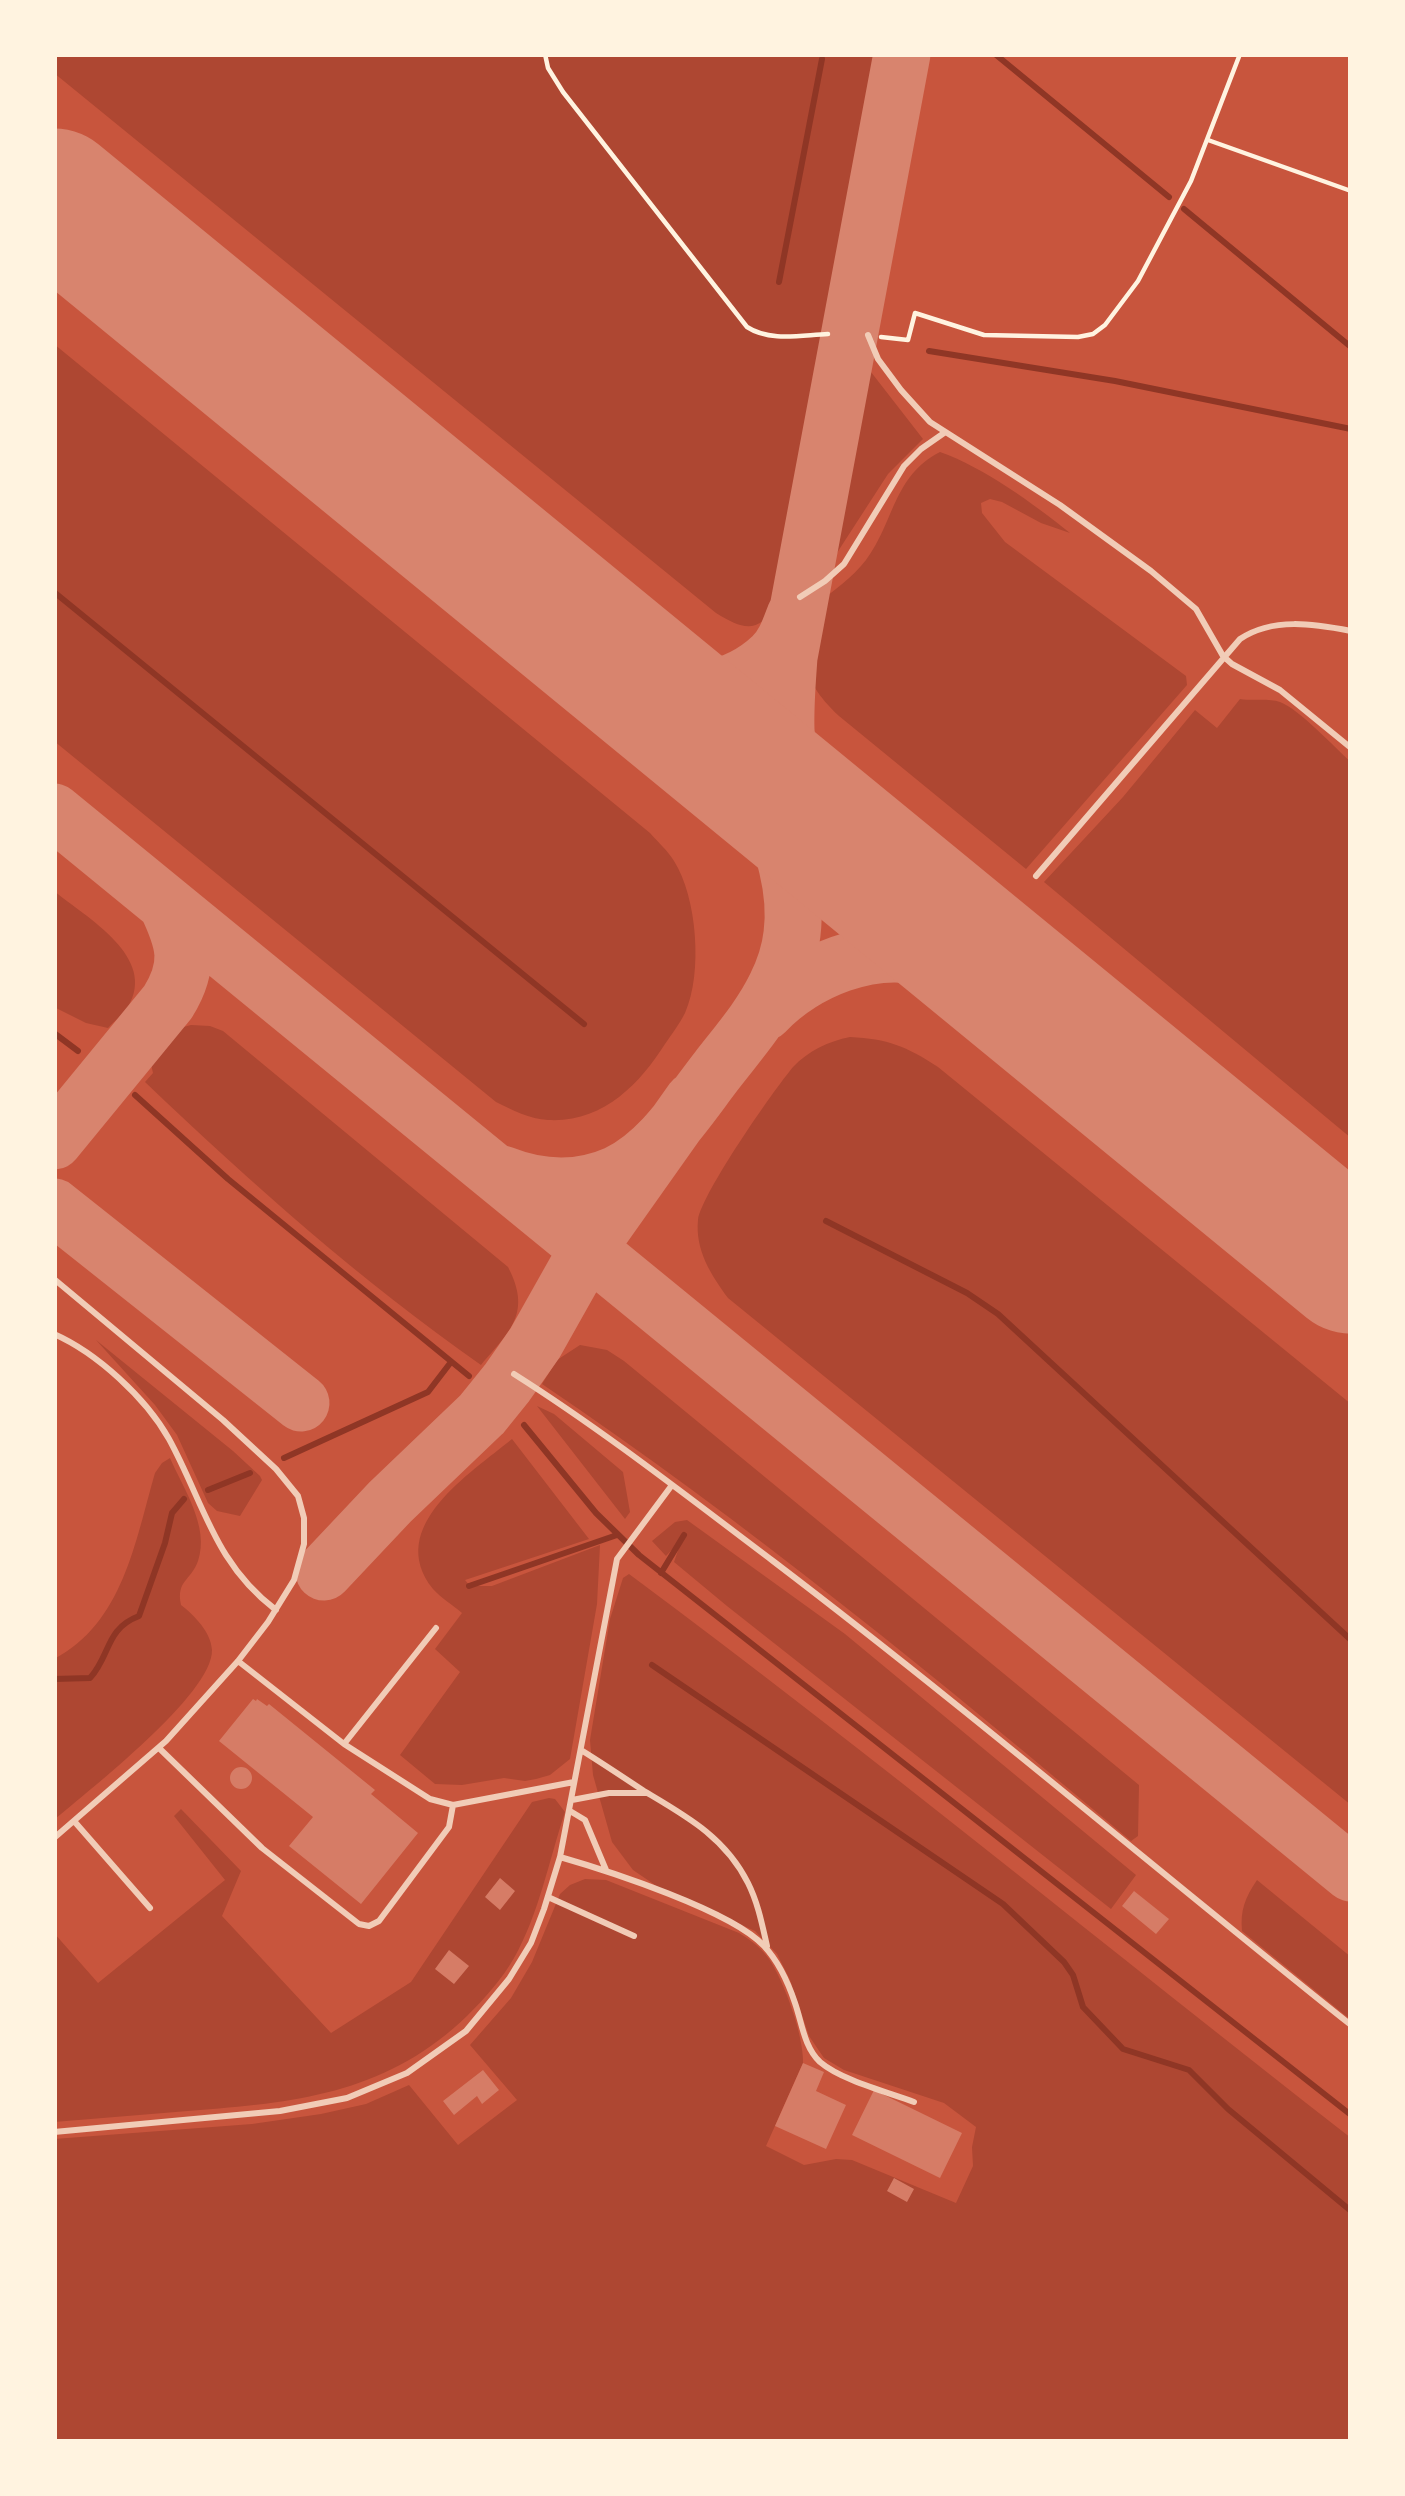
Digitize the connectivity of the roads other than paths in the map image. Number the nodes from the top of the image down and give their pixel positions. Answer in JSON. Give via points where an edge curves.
{"nodes":[{"id":1,"x":868,"y":335,"type":"road end"},
{"id":2,"x":944,"y":433,"type":"junction"},
{"id":3,"x":800,"y":597,"type":"dead end"},
{"id":4,"x":1351,"y":631,"type":"edge"},
{"id":5,"x":1222,"y":656,"type":"junction"},
{"id":6,"x":1351,"y":748,"type":"edge"},
{"id":7,"x":1036,"y":876,"type":"dead end"},
{"id":8,"x":54,"y":1279,"type":"edge"},
{"id":9,"x":54,"y":1334,"type":"edge"},
{"id":10,"x":514,"y":1374,"type":"dead end"},
{"id":11,"x":672,"y":1484,"type":"junction"},
{"id":12,"x":276,"y":1610,"type":"junction"},
{"id":13,"x":436,"y":1628,"type":"dead end"},
{"id":14,"x":238,"y":1661,"type":"junction"},
{"id":15,"x":344,"y":1744,"type":"junction"},
{"id":16,"x":159,"y":1748,"type":"junction"},
{"id":17,"x":581,"y":1750,"type":"junction"},
{"id":18,"x":574,"y":1782,"type":"junction"},
{"id":19,"x":647,"y":1792,"type":"junction"},
{"id":20,"x":572,"y":1800,"type":"junction"},
{"id":21,"x":453,"y":1805,"type":"junction"},
{"id":22,"x":570,"y":1811,"type":"junction"},
{"id":23,"x":74,"y":1821,"type":"junction"},
{"id":24,"x":54,"y":1824,"type":"edge"},
{"id":25,"x":57,"y":1835,"type":"edge"},
{"id":26,"x":560,"y":1857,"type":"junction"},
{"id":27,"x":606,"y":1870,"type":"junction"},
{"id":28,"x":548,"y":1897,"type":"junction"},
{"id":29,"x":150,"y":1908,"type":"dead end"},
{"id":30,"x":634,"y":1936,"type":"dead end"},
{"id":31,"x":768,"y":1950,"type":"junction"},
{"id":32,"x":1351,"y":2025,"type":"edge"},
{"id":33,"x":914,"y":2102,"type":"dead end"},
{"id":34,"x":54,"y":2132,"type":"edge"}],
"edges":[{"from":1,"to":2,"type":"lane","via":[[901,390]]},
{"from":2,"to":3,"type":"lane","via":[[904,466],[844,564]]},
{"from":2,"to":5,"type":"lane","via":[[1166,583],[1196,609]]},
{"from":4,"to":5,"type":"lane","via":[[1264,627]]},
{"from":5,"to":6,"type":"lane"},
{"from":5,"to":7,"type":"lane"},
{"from":8,"to":12,"type":"lane","via":[[290,1482],[304,1544]]},
{"from":9,"to":12,"type":"lane","via":[[106,1367],[156,1419],[228,1561]]},
{"from":10,"to":11,"type":"lane"},
{"from":11,"to":17,"type":"lane","via":[[617,1559]]},
{"from":11,"to":32,"type":"lane"},
{"from":12,"to":14,"type":"lane"},
{"from":13,"to":15,"type":"lane"},
{"from":14,"to":15,"type":"lane"},
{"from":14,"to":16,"type":"lane"},
{"from":15,"to":21,"type":"lane"},
{"from":16,"to":21,"type":"lane","via":[[262,1848],[369,1926],[449,1827]]},
{"from":16,"to":23,"type":"lane"},
{"from":17,"to":18,"type":"lane"},
{"from":17,"to":19,"type":"lane"},
{"from":18,"to":20,"type":"lane"},
{"from":18,"to":21,"type":"lane"},
{"from":19,"to":20,"type":"lane"},
{"from":19,"to":31,"type":"lane","via":[[683,1812],[734,1859]]},
{"from":20,"to":22,"type":"lane"},
{"from":22,"to":26,"type":"lane"},
{"from":22,"to":27,"type":"lane","via":[[585,1820]]},
{"from":23,"to":25,"type":"lane"},
{"from":23,"to":29,"type":"lane"},
{"from":24,"to":25,"type":"lane"},
{"from":26,"to":27,"type":"lane"},
{"from":26,"to":28,"type":"lane"},
{"from":27,"to":31,"type":"lane","via":[[736,1925]]},
{"from":28,"to":30,"type":"lane"},
{"from":28,"to":34,"type":"lane","via":[[530,1943],[490,2004],[407,2073],[347,2098],[280,2111]]},
{"from":31,"to":33,"type":"lane","via":[[818,2060]]}]}
